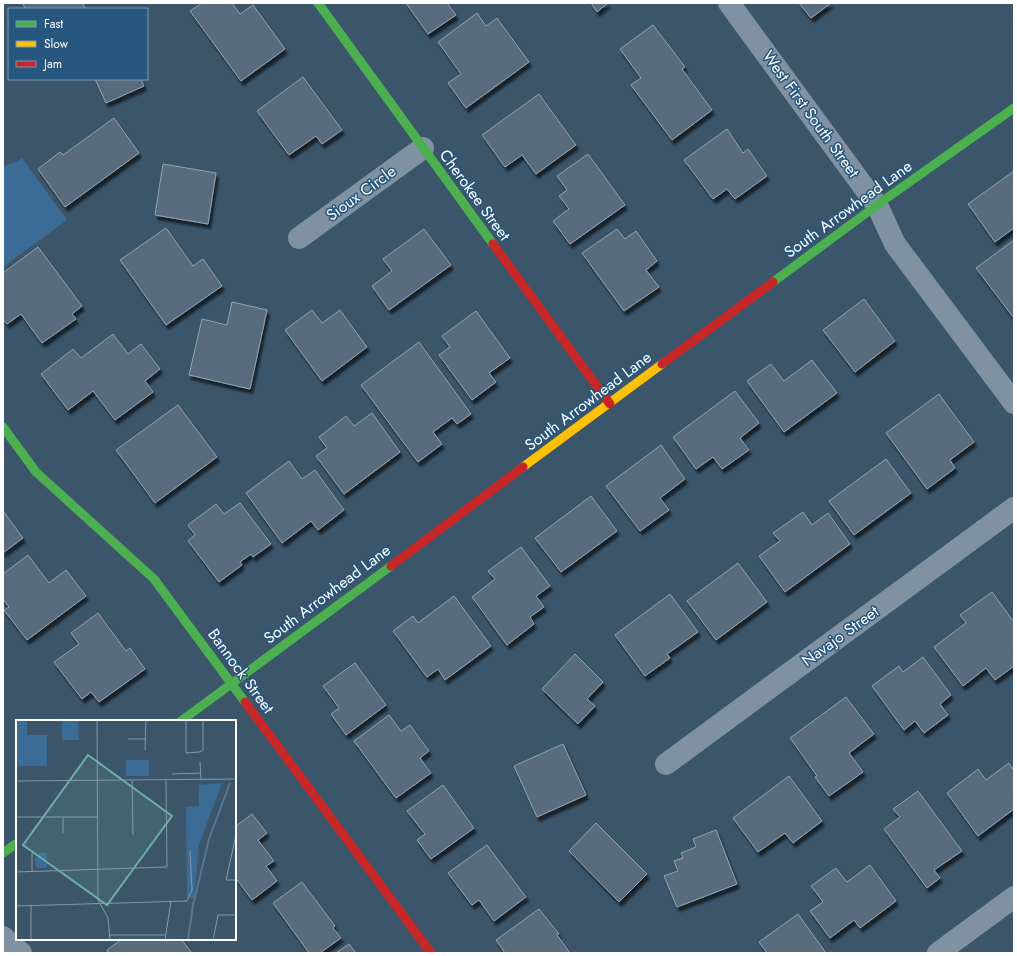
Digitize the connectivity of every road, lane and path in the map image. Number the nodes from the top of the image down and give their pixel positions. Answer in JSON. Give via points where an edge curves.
{"nodes":[{"id":1,"x":318,"y":3,"type":"edge"},
{"id":2,"x":729,"y":3,"type":"edge"},
{"id":3,"x":1014,"y":108,"type":"edge"},
{"id":4,"x":423,"y":148,"type":"junction"},
{"id":5,"x":877,"y":205,"type":"junction"},
{"id":6,"x":299,"y":238,"type":"dead end"},
{"id":7,"x":1014,"y":403,"type":"edge"},
{"id":8,"x":610,"y":404,"type":"junction"},
{"id":9,"x":3,"y":427,"type":"edge"},
{"id":10,"x":1014,"y":508,"type":"edge"},
{"id":11,"x":232,"y":684,"type":"junction"},
{"id":12,"x":182,"y":720,"type":"edge"},
{"id":13,"x":666,"y":764,"type":"dead end"},
{"id":14,"x":16,"y":844,"type":"edge"},
{"id":15,"x":3,"y":853,"type":"edge"},
{"id":16,"x":1014,"y":897,"type":"edge"},
{"id":17,"x":3,"y":937,"type":"edge"},
{"id":18,"x":21,"y":953,"type":"edge"},
{"id":19,"x":431,"y":953,"type":"edge"},
{"id":20,"x":938,"y":953,"type":"edge"}],
"edges":[{"from":1,"to":4,"type":"street","name":"Cherokee Street"},
{"from":2,"to":5,"type":"street","name":"West First South Street"},
{"from":3,"to":5,"type":"street","name":"South Arrowhead Lane"},
{"from":4,"to":6,"type":"street","name":"Sioux Circle"},
{"from":4,"to":8,"type":"street","name":"Cherokee Street"},
{"from":5,"to":7,"type":"street","name":"West First South Street","via":[[895,244]]},
{"from":5,"to":8,"type":"street","name":"South Arrowhead Lane"},
{"from":8,"to":11,"type":"street","name":"South Arrowhead Lane"},
{"from":9,"to":11,"type":"street","name":"Bannock Street","via":[[36,472],[154,579]]},
{"from":10,"to":13,"type":"street","name":"Navajo Street"},
{"from":11,"to":12,"type":"street","name":"South Arrowhead Lane"},
{"from":11,"to":19,"type":"street","name":"Bannock Street"},
{"from":14,"to":15,"type":"street"},
{"from":16,"to":20,"type":"street"},
{"from":17,"to":18,"type":"street"}]}
